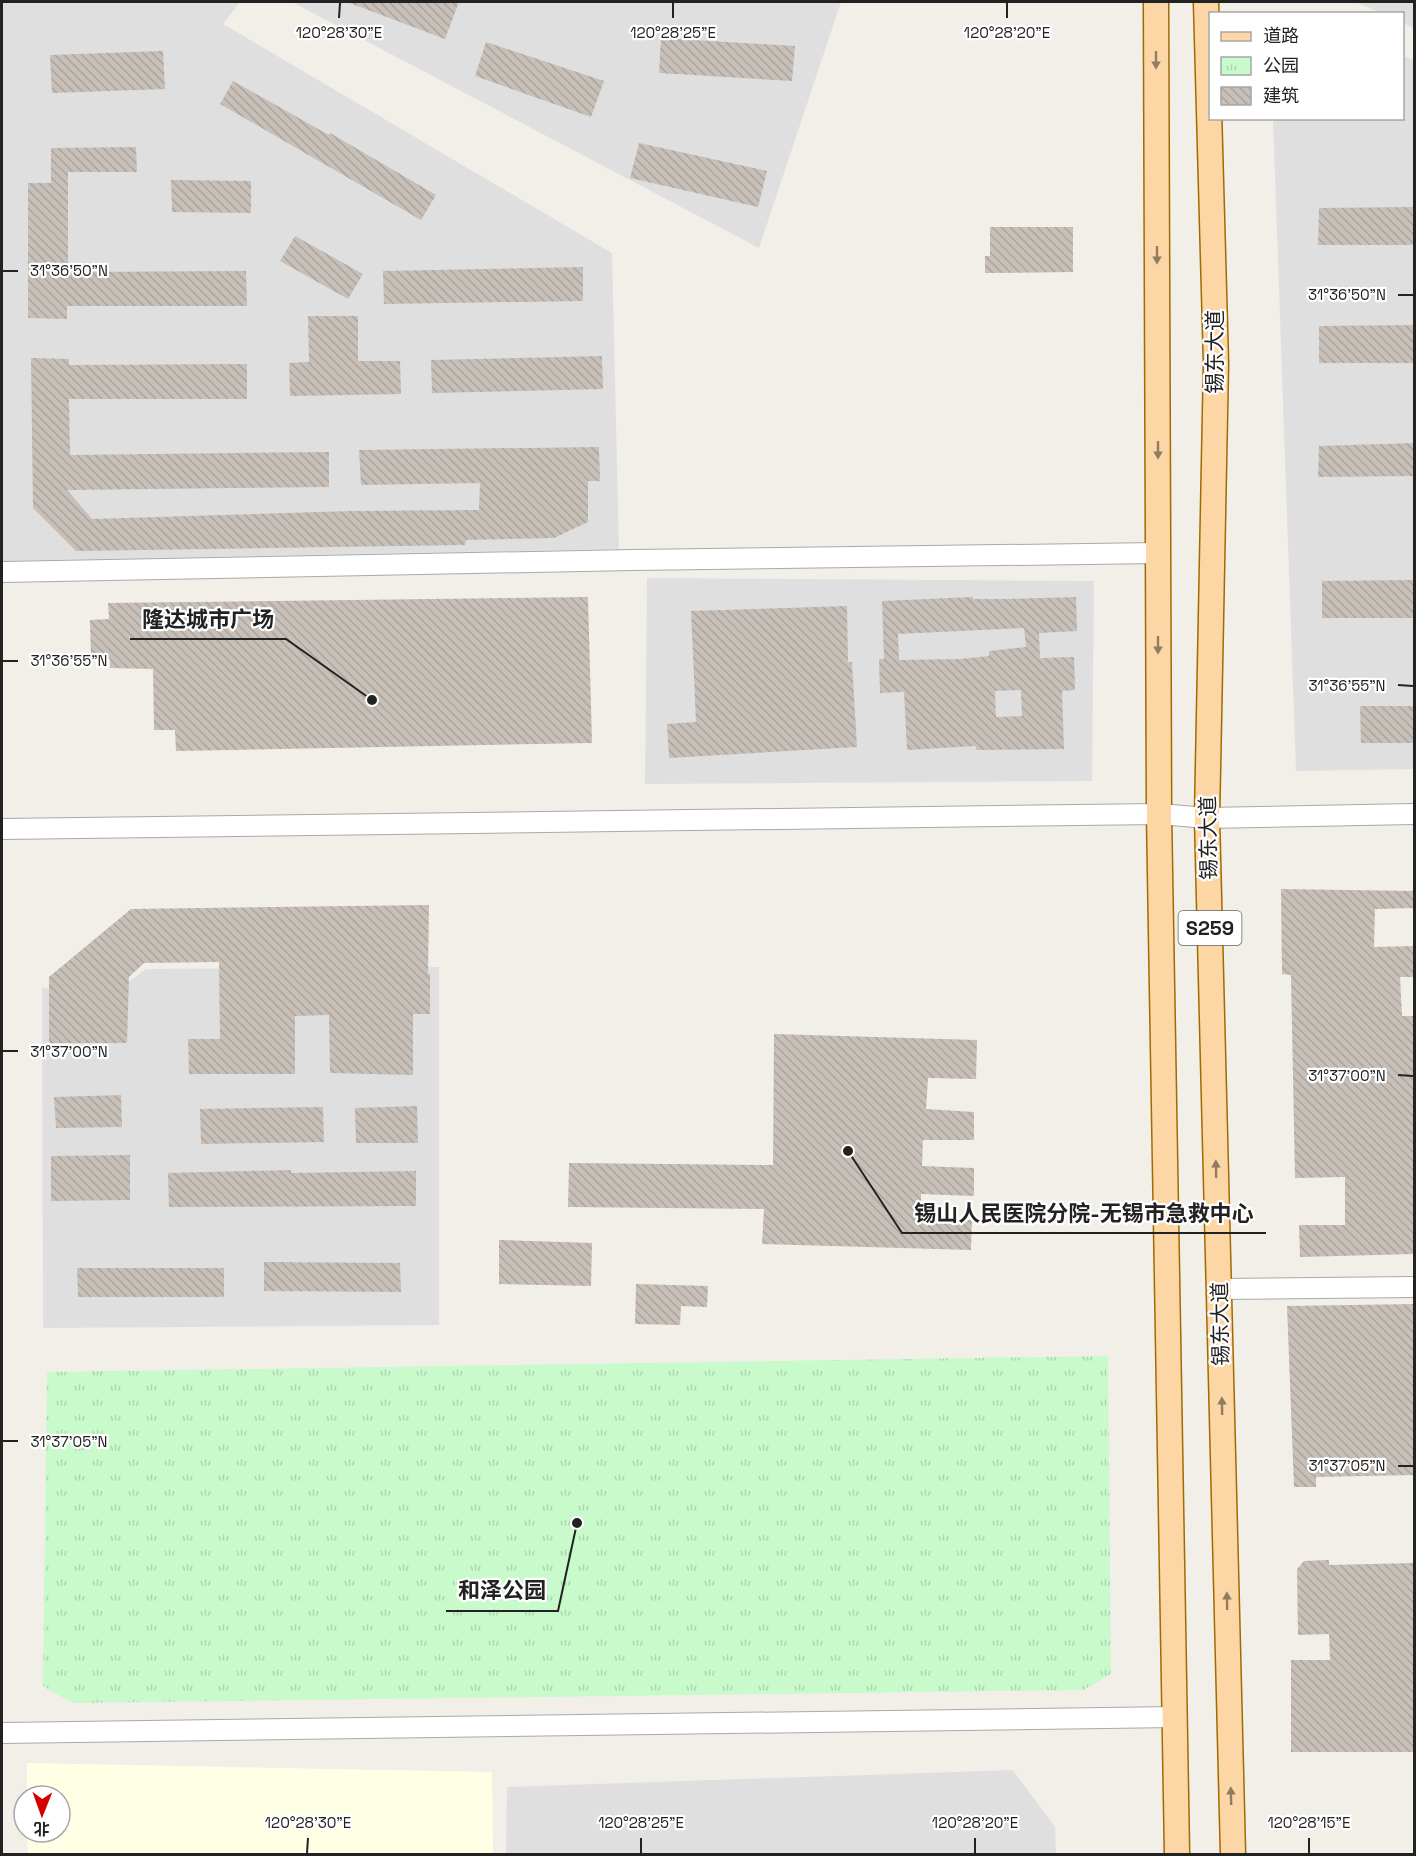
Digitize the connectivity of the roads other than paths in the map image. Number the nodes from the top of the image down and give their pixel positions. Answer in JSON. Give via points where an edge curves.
{"nodes":[{"id":1,"x":1156,"y":2,"type":"edge"},
{"id":2,"x":1206,"y":2,"type":"edge"},
{"id":3,"x":1209,"y":110,"type":"edge"},
{"id":4,"x":1209,"y":120,"type":"edge"},
{"id":5,"x":1158,"y":553,"type":"junction"},
{"id":6,"x":2,"y":572,"type":"edge"},
{"id":7,"x":1159,"y":814,"type":"junction"},
{"id":8,"x":1414,"y":814,"type":"edge"},
{"id":9,"x":1207,"y":818,"type":"junction"},
{"id":10,"x":2,"y":829,"type":"edge"},
{"id":11,"x":1414,"y":1287,"type":"edge"},
{"id":12,"x":1219,"y":1289,"type":"junction"},
{"id":13,"x":1176,"y":1717,"type":"junction"},
{"id":14,"x":2,"y":1732,"type":"edge"},
{"id":15,"x":1177,"y":1854,"type":"edge"},
{"id":16,"x":1233,"y":1854,"type":"edge"}],
"edges":[{"from":1,"to":5,"type":"main road","number":"S259","one_way":true},
{"from":2,"to":3,"type":"main road","name":"锡东大道","number":"S259"},
{"from":4,"to":9,"type":"main road","name":"锡东大道","number":"S259","via":[[1216,363]]},
{"from":5,"to":6,"type":"street"},
{"from":5,"to":7,"type":"main road","number":"S259","one_way":true},
{"from":7,"to":9,"type":"street"},
{"from":7,"to":10,"type":"street"},
{"from":7,"to":13,"type":"main road","number":"S259"},
{"from":8,"to":9,"type":"street"},
{"from":12,"to":9,"type":"main road","name":"锡东大道","number":"S259","one_way":true},
{"from":11,"to":12,"type":"street"},
{"from":16,"to":12,"type":"main road","name":"锡东大道","number":"S259","one_way":true},
{"from":13,"to":14,"type":"street"},
{"from":13,"to":15,"type":"main road","number":"S259"}]}
